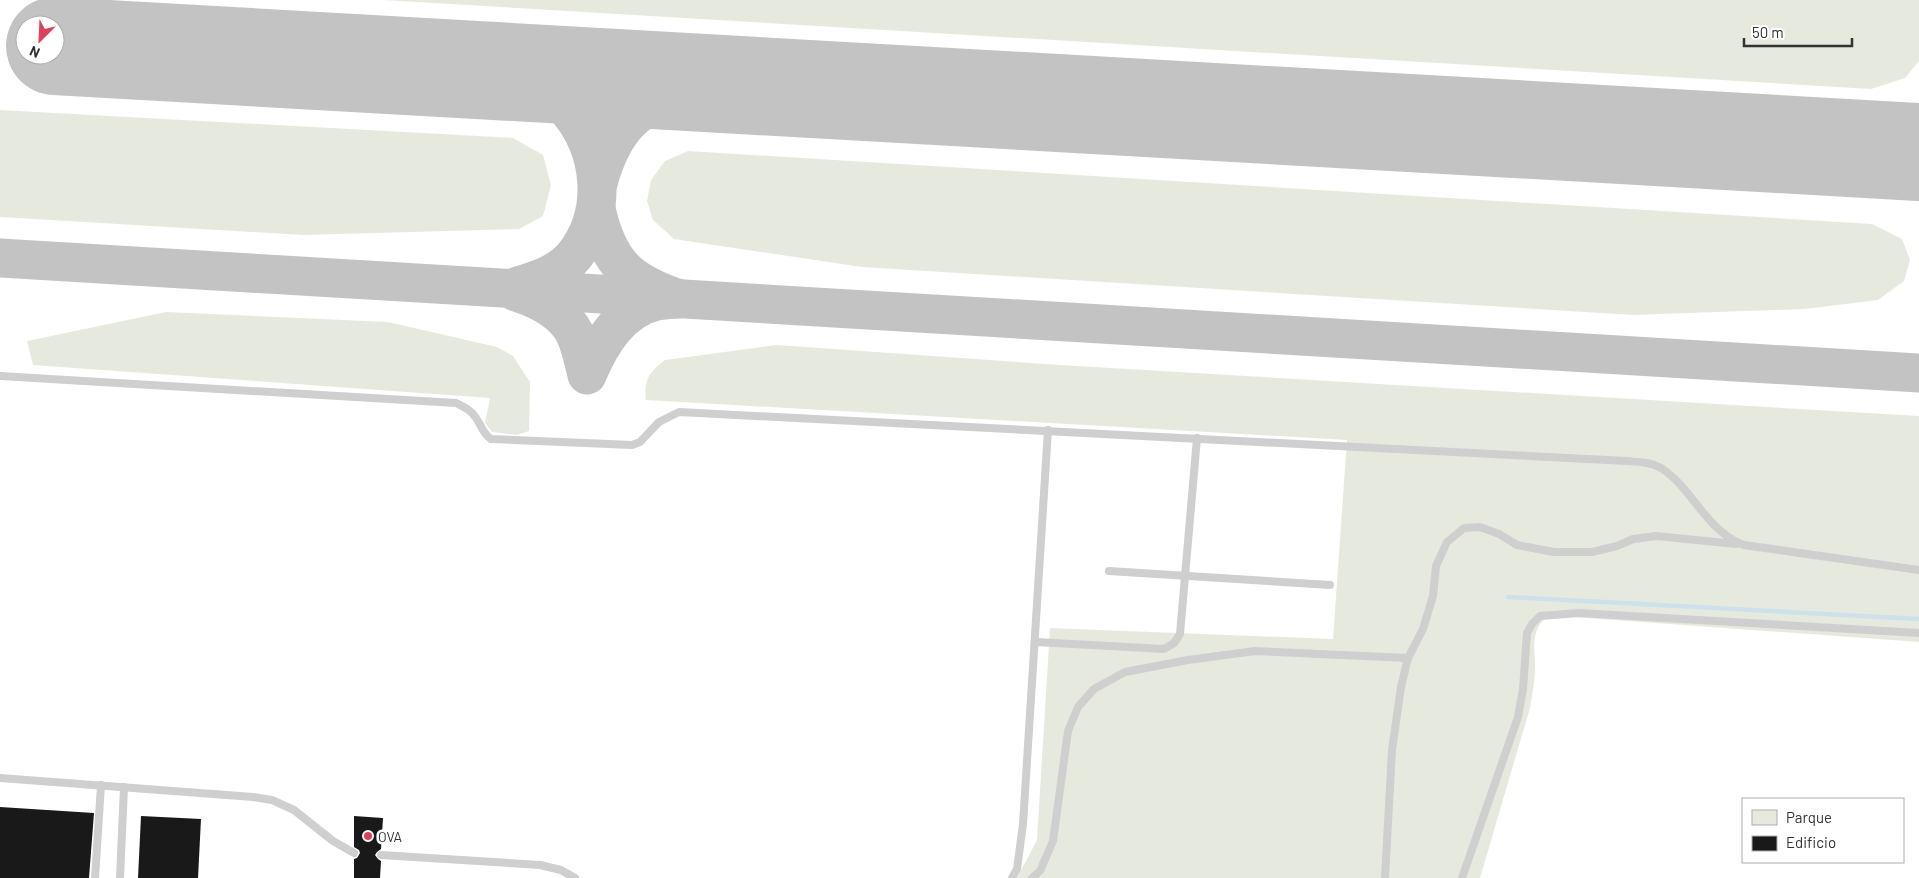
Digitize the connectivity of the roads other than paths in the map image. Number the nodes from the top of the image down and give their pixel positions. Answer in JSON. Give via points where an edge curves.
{"nodes":[{"id":1,"x":0,"y":376,"type":"edge"},
{"id":2,"x":1048,"y":430,"type":"junction"},
{"id":3,"x":1197,"y":438,"type":"junction"},
{"id":4,"x":1744,"y":544,"type":"junction"},
{"id":5,"x":1919,"y":570,"type":"edge"},
{"id":6,"x":1109,"y":571,"type":"dead end"},
{"id":7,"x":1185,"y":576,"type":"junction"},
{"id":8,"x":1330,"y":585,"type":"dead end"},
{"id":9,"x":1919,"y":633,"type":"edge"},
{"id":10,"x":1036,"y":642,"type":"junction"},
{"id":11,"x":1408,"y":658,"type":"junction"},
{"id":12,"x":0,"y":778,"type":"edge"},
{"id":13,"x":101,"y":785,"type":"junction"},
{"id":14,"x":124,"y":787,"type":"junction"},
{"id":15,"x":354,"y":853,"type":"dead end"},
{"id":16,"x":381,"y":855,"type":"dead end"},
{"id":17,"x":95,"y":878,"type":"edge"},
{"id":18,"x":120,"y":878,"type":"edge"},
{"id":19,"x":575,"y":878,"type":"edge"},
{"id":20,"x":1012,"y":878,"type":"edge"},
{"id":21,"x":1032,"y":878,"type":"edge"},
{"id":22,"x":1385,"y":878,"type":"edge"},
{"id":23,"x":1462,"y":878,"type":"edge"}],
"edges":[{"from":1,"to":2,"type":"lane","via":[[456,403],[476,417],[491,439],[632,445],[640,442],[659,422],[679,412]]},
{"from":2,"to":3,"type":"lane"},
{"from":2,"to":10,"type":"lane"},
{"from":3,"to":4,"type":"lane","via":[[1649,463],[1676,480],[1712,522],[1730,538]]},
{"from":3,"to":7,"type":"lane"},
{"from":4,"to":5,"type":"lane"},
{"from":4,"to":11,"type":"lane","via":[[1656,536],[1633,539],[1592,552],[1554,552],[1516,545],[1480,526],[1464,528],[1447,542],[1436,566],[1433,596],[1423,628]]},
{"from":6,"to":7,"type":"lane"},
{"from":7,"to":8,"type":"lane"},
{"from":7,"to":10,"type":"lane","via":[[1180,634],[1164,649]]},
{"from":9,"to":23,"type":"lane","via":[[1579,613],[1540,616],[1527,633],[1524,689],[1518,717]]},
{"from":10,"to":20,"type":"lane","via":[[1023,824],[1017,870]]},
{"from":11,"to":21,"type":"lane","via":[[1255,651],[1125,672],[1094,689],[1078,707],[1068,731],[1053,841],[1040,871]]},
{"from":11,"to":22,"type":"lane","via":[[1400,687],[1392,750]]},
{"from":12,"to":13,"type":"lane"},
{"from":13,"to":14,"type":"lane"},
{"from":13,"to":17,"type":"lane"},
{"from":14,"to":15,"type":"lane","via":[[272,800],[294,810]]},
{"from":14,"to":18,"type":"lane"},
{"from":16,"to":19,"type":"lane","via":[[540,865],[561,870]]}]}
